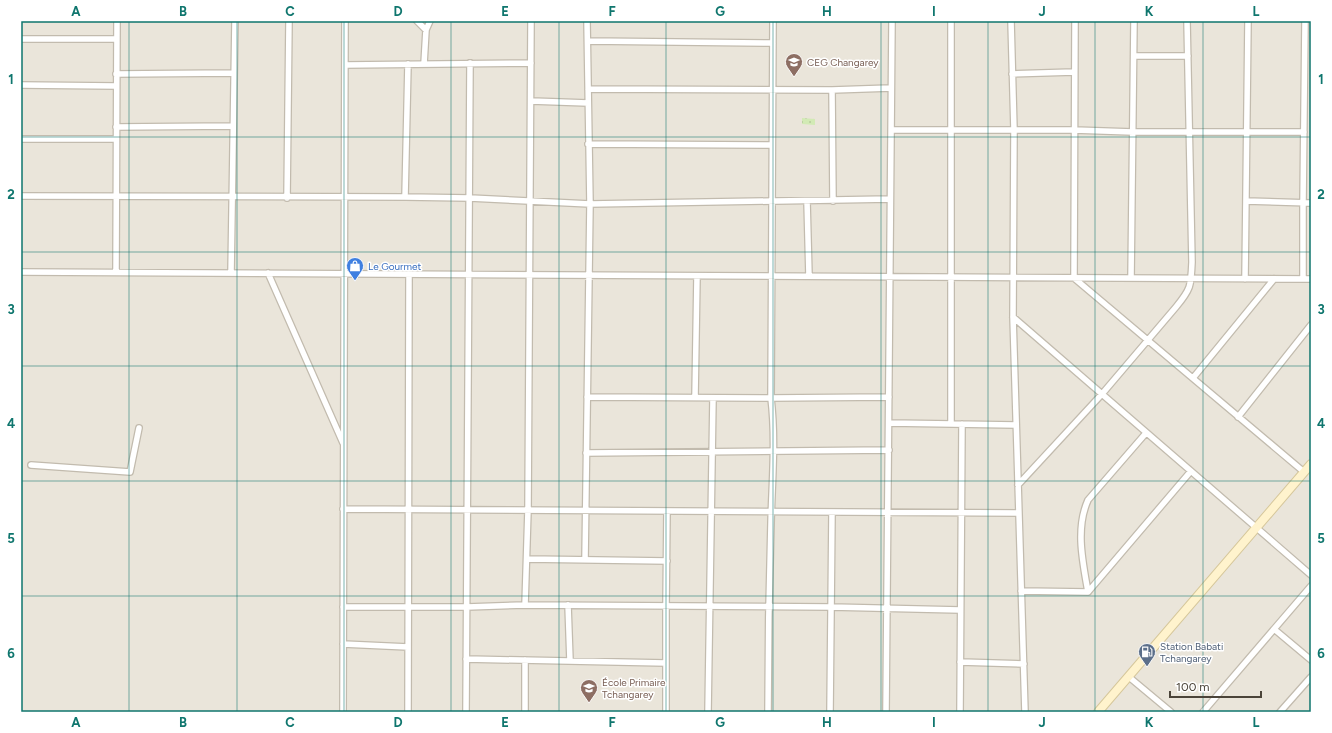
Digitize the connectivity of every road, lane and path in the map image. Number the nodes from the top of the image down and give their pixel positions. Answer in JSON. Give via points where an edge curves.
{"nodes":[{"id":1,"x":117,"y":21,"type":"edge"},
{"id":2,"x":235,"y":21,"type":"edge"},
{"id":3,"x":289,"y":21,"type":"edge"},
{"id":4,"x":345,"y":21,"type":"edge"},
{"id":5,"x":417,"y":21,"type":"edge"},
{"id":6,"x":430,"y":21,"type":"edge"},
{"id":7,"x":531,"y":21,"type":"edge"},
{"id":8,"x":587,"y":21,"type":"edge"},
{"id":9,"x":773,"y":21,"type":"edge"},
{"id":10,"x":892,"y":21,"type":"edge"},
{"id":11,"x":951,"y":21,"type":"edge"},
{"id":12,"x":1011,"y":21,"type":"edge"},
{"id":13,"x":1074,"y":21,"type":"edge"},
{"id":14,"x":1134,"y":21,"type":"edge"},
{"id":15,"x":1187,"y":21,"type":"edge"},
{"id":16,"x":1248,"y":21,"type":"edge"},
{"id":17,"x":1305,"y":21,"type":"edge"},
{"id":18,"x":426,"y":30,"type":"junction"},
{"id":19,"x":21,"y":38,"type":"edge"},
{"id":20,"x":1308,"y":38,"type":"edge"},
{"id":21,"x":117,"y":39,"type":"junction"},
{"id":22,"x":588,"y":40,"type":"junction"},
{"id":23,"x":773,"y":42,"type":"junction"},
{"id":24,"x":1134,"y":56,"type":"junction"},
{"id":25,"x":1188,"y":56,"type":"junction"},
{"id":26,"x":531,"y":63,"type":"junction"},
{"id":27,"x":408,"y":64,"type":"junction"},
{"id":28,"x":424,"y":64,"type":"junction"},
{"id":29,"x":470,"y":64,"type":"junction"},
{"id":30,"x":345,"y":65,"type":"junction"},
{"id":31,"x":1074,"y":72,"type":"junction"},
{"id":32,"x":234,"y":73,"type":"junction"},
{"id":33,"x":116,"y":74,"type":"junction"},
{"id":34,"x":1012,"y":74,"type":"junction"},
{"id":35,"x":21,"y":85,"type":"edge"},
{"id":36,"x":116,"y":86,"type":"junction"},
{"id":37,"x":1308,"y":87,"type":"edge"},
{"id":38,"x":891,"y":88,"type":"junction"},
{"id":39,"x":588,"y":90,"type":"junction"},
{"id":40,"x":772,"y":90,"type":"junction"},
{"id":41,"x":832,"y":90,"type":"junction"},
{"id":42,"x":531,"y":101,"type":"junction"},
{"id":43,"x":588,"y":103,"type":"junction"},
{"id":44,"x":233,"y":126,"type":"junction"},
{"id":45,"x":116,"y":127,"type":"junction"},
{"id":46,"x":891,"y":130,"type":"junction"},
{"id":47,"x":951,"y":130,"type":"junction"},
{"id":48,"x":1014,"y":130,"type":"junction"},
{"id":49,"x":1074,"y":130,"type":"junction"},
{"id":50,"x":1133,"y":132,"type":"junction"},
{"id":51,"x":1189,"y":132,"type":"junction"},
{"id":52,"x":1247,"y":132,"type":"junction"},
{"id":53,"x":1304,"y":132,"type":"junction"},
{"id":54,"x":21,"y":138,"type":"edge"},
{"id":55,"x":116,"y":139,"type":"junction"},
{"id":56,"x":588,"y":144,"type":"junction"},
{"id":57,"x":772,"y":145,"type":"junction"},
{"id":58,"x":21,"y":196,"type":"edge"},
{"id":59,"x":116,"y":197,"type":"junction"},
{"id":60,"x":232,"y":197,"type":"junction"},
{"id":61,"x":405,"y":197,"type":"junction"},
{"id":62,"x":287,"y":198,"type":"junction"},
{"id":63,"x":345,"y":198,"type":"junction"},
{"id":64,"x":470,"y":198,"type":"junction"},
{"id":65,"x":890,"y":199,"type":"junction"},
{"id":66,"x":833,"y":200,"type":"junction"},
{"id":67,"x":530,"y":201,"type":"junction"},
{"id":68,"x":807,"y":201,"type":"junction"},
{"id":69,"x":1246,"y":201,"type":"junction"},
{"id":70,"x":772,"y":202,"type":"junction"},
{"id":71,"x":1303,"y":203,"type":"junction"},
{"id":72,"x":1311,"y":203,"type":"edge"},
{"id":73,"x":590,"y":204,"type":"junction"},
{"id":74,"x":21,"y":272,"type":"edge"},
{"id":75,"x":116,"y":272,"type":"junction"},
{"id":76,"x":231,"y":273,"type":"junction"},
{"id":77,"x":268,"y":273,"type":"junction"},
{"id":78,"x":344,"y":273,"type":"junction"},
{"id":79,"x":410,"y":274,"type":"junction"},
{"id":80,"x":469,"y":274,"type":"junction"},
{"id":81,"x":529,"y":274,"type":"junction"},
{"id":82,"x":589,"y":275,"type":"junction"},
{"id":83,"x":697,"y":276,"type":"junction"},
{"id":84,"x":770,"y":276,"type":"junction"},
{"id":85,"x":809,"y":276,"type":"junction"},
{"id":86,"x":890,"y":277,"type":"junction"},
{"id":87,"x":951,"y":277,"type":"junction"},
{"id":88,"x":1014,"y":277,"type":"junction"},
{"id":89,"x":1074,"y":278,"type":"junction"},
{"id":90,"x":1131,"y":278,"type":"junction"},
{"id":91,"x":1191,"y":279,"type":"junction"},
{"id":92,"x":1245,"y":279,"type":"junction"},
{"id":93,"x":1274,"y":279,"type":"junction"},
{"id":94,"x":1303,"y":279,"type":"junction"},
{"id":95,"x":1311,"y":279,"type":"edge"},
{"id":96,"x":1013,"y":317,"type":"junction"},
{"id":97,"x":1311,"y":325,"type":"edge"},
{"id":98,"x":1148,"y":340,"type":"junction"},
{"id":99,"x":1193,"y":378,"type":"junction"},
{"id":100,"x":1102,"y":394,"type":"junction"},
{"id":101,"x":587,"y":397,"type":"junction"},
{"id":102,"x":889,"y":397,"type":"junction"},
{"id":103,"x":695,"y":398,"type":"junction"},
{"id":104,"x":713,"y":398,"type":"junction"},
{"id":105,"x":770,"y":398,"type":"junction"},
{"id":106,"x":1238,"y":416,"type":"junction"},
{"id":107,"x":888,"y":423,"type":"junction"},
{"id":108,"x":950,"y":424,"type":"junction"},
{"id":109,"x":962,"y":424,"type":"junction"},
{"id":110,"x":1016,"y":425,"type":"junction"},
{"id":111,"x":139,"y":428,"type":"dead end"},
{"id":112,"x":1146,"y":433,"type":"junction"},
{"id":113,"x":344,"y":445,"type":"junction"},
{"id":114,"x":889,"y":450,"type":"junction"},
{"id":115,"x":774,"y":451,"type":"junction"},
{"id":116,"x":712,"y":452,"type":"junction"},
{"id":117,"x":586,"y":453,"type":"junction"},
{"id":118,"x":1311,"y":464,"type":"edge"},
{"id":119,"x":31,"y":465,"type":"dead end"},
{"id":120,"x":1191,"y":472,"type":"junction"},
{"id":121,"x":1304,"y":472,"type":"junction"},
{"id":122,"x":1018,"y":485,"type":"junction"},
{"id":123,"x":344,"y":509,"type":"junction"},
{"id":124,"x":408,"y":509,"type":"junction"},
{"id":125,"x":468,"y":510,"type":"junction"},
{"id":126,"x":528,"y":510,"type":"junction"},
{"id":127,"x":586,"y":510,"type":"junction"},
{"id":128,"x":667,"y":511,"type":"junction"},
{"id":129,"x":711,"y":511,"type":"junction"},
{"id":130,"x":771,"y":512,"type":"junction"},
{"id":131,"x":832,"y":512,"type":"junction"},
{"id":132,"x":888,"y":512,"type":"junction"},
{"id":133,"x":961,"y":513,"type":"junction"},
{"id":134,"x":1019,"y":513,"type":"junction"},
{"id":135,"x":1256,"y":527,"type":"junction"},
{"id":136,"x":527,"y":559,"type":"junction"},
{"id":137,"x":585,"y":560,"type":"junction"},
{"id":138,"x":667,"y":561,"type":"junction"},
{"id":139,"x":1311,"y":576,"type":"edge"},
{"id":140,"x":1311,"y":586,"type":"edge"},
{"id":141,"x":1022,"y":591,"type":"junction"},
{"id":142,"x":1088,"y":592,"type":"junction"},
{"id":143,"x":525,"y":605,"type":"junction"},
{"id":144,"x":568,"y":605,"type":"junction"},
{"id":145,"x":666,"y":606,"type":"junction"},
{"id":146,"x":343,"y":607,"type":"junction"},
{"id":147,"x":408,"y":607,"type":"junction"},
{"id":148,"x":467,"y":607,"type":"junction"},
{"id":149,"x":710,"y":607,"type":"junction"},
{"id":150,"x":769,"y":607,"type":"junction"},
{"id":151,"x":831,"y":607,"type":"junction"},
{"id":152,"x":887,"y":609,"type":"junction"},
{"id":153,"x":960,"y":610,"type":"junction"},
{"id":154,"x":1274,"y":629,"type":"junction"},
{"id":155,"x":343,"y":644,"type":"junction"},
{"id":156,"x":408,"y":647,"type":"junction"},
{"id":157,"x":466,"y":659,"type":"junction"},
{"id":158,"x":525,"y":660,"type":"junction"},
{"id":159,"x":1311,"y":660,"type":"edge"},
{"id":160,"x":570,"y":661,"type":"junction"},
{"id":161,"x":960,"y":662,"type":"junction"},
{"id":162,"x":666,"y":663,"type":"junction"},
{"id":163,"x":1024,"y":664,"type":"junction"},
{"id":164,"x":1129,"y":677,"type":"junction"},
{"id":165,"x":1311,"y":677,"type":"edge"},
{"id":166,"x":343,"y":712,"type":"edge"},
{"id":167,"x":408,"y":712,"type":"edge"},
{"id":168,"x":466,"y":712,"type":"edge"},
{"id":169,"x":525,"y":712,"type":"edge"},
{"id":170,"x":666,"y":712,"type":"edge"},
{"id":171,"x":708,"y":712,"type":"edge"},
{"id":172,"x":768,"y":712,"type":"edge"},
{"id":173,"x":830,"y":712,"type":"edge"},
{"id":174,"x":886,"y":712,"type":"edge"},
{"id":175,"x":960,"y":712,"type":"edge"},
{"id":176,"x":1025,"y":712,"type":"edge"},
{"id":177,"x":1098,"y":712,"type":"edge"},
{"id":178,"x":1171,"y":712,"type":"edge"},
{"id":179,"x":1203,"y":712,"type":"edge"},
{"id":180,"x":1280,"y":712,"type":"edge"}],
"edges":[{"from":1,"to":21,"type":"street"},
{"from":2,"to":32,"type":"street"},
{"from":3,"to":62,"type":"street"},
{"from":4,"to":30,"type":"street"},
{"from":5,"to":18,"type":"street"},
{"from":6,"to":18,"type":"street"},
{"from":7,"to":26,"type":"street"},
{"from":8,"to":22,"type":"street"},
{"from":9,"to":23,"type":"street"},
{"from":10,"to":38,"type":"street"},
{"from":11,"to":47,"type":"street"},
{"from":12,"to":34,"type":"street"},
{"from":13,"to":31,"type":"street"},
{"from":14,"to":24,"type":"street"},
{"from":15,"to":25,"type":"street"},
{"from":16,"to":52,"type":"street"},
{"from":17,"to":20,"type":"street"},
{"from":18,"to":28,"type":"street"},
{"from":19,"to":21,"type":"street"},
{"from":20,"to":37,"type":"street"},
{"from":21,"to":33,"type":"street"},
{"from":22,"to":23,"type":"street"},
{"from":22,"to":39,"type":"street"},
{"from":23,"to":40,"type":"street"},
{"from":24,"to":25,"type":"street"},
{"from":24,"to":50,"type":"street"},
{"from":25,"to":51,"type":"street"},
{"from":26,"to":29,"type":"street"},
{"from":26,"to":42,"type":"street"},
{"from":27,"to":28,"type":"street"},
{"from":27,"to":30,"type":"street"},
{"from":27,"to":61,"type":"street"},
{"from":28,"to":29,"type":"street"},
{"from":29,"to":64,"type":"street"},
{"from":30,"to":63,"type":"street"},
{"from":31,"to":34,"type":"street"},
{"from":31,"to":49,"type":"street"},
{"from":32,"to":33,"type":"street"},
{"from":32,"to":44,"type":"street"},
{"from":33,"to":36,"type":"street"},
{"from":34,"to":48,"type":"street"},
{"from":35,"to":36,"type":"street"},
{"from":36,"to":45,"type":"street"},
{"from":37,"to":53,"type":"street"},
{"from":38,"to":41,"type":"street"},
{"from":38,"to":46,"type":"street"},
{"from":39,"to":40,"type":"street"},
{"from":39,"to":43,"type":"street"},
{"from":40,"to":41,"type":"street"},
{"from":40,"to":57,"type":"street"},
{"from":41,"to":66,"type":"street"},
{"from":42,"to":43,"type":"street"},
{"from":42,"to":67,"type":"street"},
{"from":43,"to":56,"type":"street"},
{"from":44,"to":45,"type":"street"},
{"from":44,"to":60,"type":"street"},
{"from":45,"to":55,"type":"street"},
{"from":46,"to":47,"type":"street"},
{"from":46,"to":65,"type":"street"},
{"from":47,"to":48,"type":"street"},
{"from":47,"to":87,"type":"street"},
{"from":48,"to":49,"type":"street"},
{"from":48,"to":88,"type":"street"},
{"from":49,"to":50,"type":"street"},
{"from":49,"to":89,"type":"street"},
{"from":50,"to":51,"type":"street"},
{"from":50,"to":90,"type":"street"},
{"from":51,"to":52,"type":"street"},
{"from":51,"to":91,"type":"street"},
{"from":52,"to":53,"type":"street"},
{"from":52,"to":69,"type":"street"},
{"from":53,"to":71,"type":"street"},
{"from":54,"to":55,"type":"street"},
{"from":55,"to":59,"type":"street"},
{"from":56,"to":57,"type":"street"},
{"from":56,"to":73,"type":"street"},
{"from":57,"to":70,"type":"street"},
{"from":58,"to":59,"type":"street"},
{"from":59,"to":60,"type":"street"},
{"from":59,"to":75,"type":"street"},
{"from":60,"to":62,"type":"street"},
{"from":60,"to":76,"type":"street"},
{"from":61,"to":63,"type":"street"},
{"from":61,"to":64,"type":"street"},
{"from":62,"to":63,"type":"street"},
{"from":63,"to":78,"type":"street"},
{"from":64,"to":67,"type":"street"},
{"from":64,"to":80,"type":"street"},
{"from":65,"to":66,"type":"street"},
{"from":65,"to":86,"type":"street"},
{"from":66,"to":68,"type":"street"},
{"from":67,"to":73,"type":"street"},
{"from":67,"to":81,"type":"street"},
{"from":68,"to":70,"type":"street"},
{"from":68,"to":85,"type":"street"},
{"from":69,"to":71,"type":"street"},
{"from":69,"to":92,"type":"street"},
{"from":70,"to":73,"type":"street"},
{"from":70,"to":84,"type":"street"},
{"from":71,"to":72,"type":"street"},
{"from":71,"to":94,"type":"street"},
{"from":73,"to":82,"type":"street"},
{"from":74,"to":75,"type":"street"},
{"from":75,"to":76,"type":"street"},
{"from":76,"to":77,"type":"street"},
{"from":77,"to":78,"type":"street"},
{"from":77,"to":113,"type":"street"},
{"from":78,"to":79,"type":"street"},
{"from":78,"to":113,"type":"street"},
{"from":79,"to":80,"type":"street"},
{"from":79,"to":124,"type":"street"},
{"from":80,"to":81,"type":"street"},
{"from":80,"to":125,"type":"street"},
{"from":81,"to":82,"type":"street"},
{"from":81,"to":126,"type":"street"},
{"from":82,"to":83,"type":"street"},
{"from":82,"to":101,"type":"street"},
{"from":83,"to":84,"type":"street"},
{"from":83,"to":103,"type":"street"},
{"from":84,"to":85,"type":"street"},
{"from":84,"to":105,"type":"street"},
{"from":85,"to":86,"type":"street"},
{"from":86,"to":87,"type":"street"},
{"from":86,"to":102,"type":"street"},
{"from":87,"to":88,"type":"street"},
{"from":87,"to":108,"type":"street"},
{"from":88,"to":89,"type":"street"},
{"from":88,"to":96,"type":"street"},
{"from":89,"to":90,"type":"street"},
{"from":89,"to":98,"type":"street"},
{"from":90,"to":91,"type":"street"},
{"from":91,"to":92,"type":"street"},
{"from":91,"to":98,"type":"street","via":[[1187,294]]},
{"from":92,"to":93,"type":"street"},
{"from":93,"to":94,"type":"street"},
{"from":93,"to":99,"type":"street"},
{"from":94,"to":95,"type":"street"},
{"from":96,"to":100,"type":"street"},
{"from":96,"to":110,"type":"street"},
{"from":97,"to":106,"type":"street"},
{"from":98,"to":99,"type":"street"},
{"from":98,"to":100,"type":"street"},
{"from":99,"to":106,"type":"street"},
{"from":100,"to":112,"type":"street"},
{"from":100,"to":122,"type":"street"},
{"from":101,"to":103,"type":"street"},
{"from":101,"to":117,"type":"street"},
{"from":102,"to":105,"type":"street"},
{"from":102,"to":107,"type":"street"},
{"from":103,"to":104,"type":"street"},
{"from":104,"to":105,"type":"street"},
{"from":104,"to":116,"type":"street"},
{"from":105,"to":115,"type":"street"},
{"from":106,"to":121,"type":"street"},
{"from":107,"to":108,"type":"street"},
{"from":107,"to":114,"type":"street"},
{"from":108,"to":109,"type":"street"},
{"from":109,"to":110,"type":"street"},
{"from":109,"to":133,"type":"street"},
{"from":110,"to":122,"type":"street"},
{"from":111,"to":119,"type":"street","via":[[130,472]]},
{"from":112,"to":120,"type":"street"},
{"from":112,"to":142,"type":"street","via":[[1088,500],[1084,510],[1081,548]]},
{"from":113,"to":123,"type":"street"},
{"from":114,"to":115,"type":"street"},
{"from":114,"to":132,"type":"street"},
{"from":115,"to":116,"type":"street"},
{"from":115,"to":130,"type":"street"},
{"from":116,"to":117,"type":"street"},
{"from":116,"to":129,"type":"street"},
{"from":117,"to":127,"type":"street"},
{"from":118,"to":121,"type":"main road"},
{"from":120,"to":135,"type":"street"},
{"from":120,"to":142,"type":"street"},
{"from":121,"to":135,"type":"main road"},
{"from":122,"to":134,"type":"street"},
{"from":123,"to":124,"type":"street"},
{"from":123,"to":146,"type":"street"},
{"from":124,"to":125,"type":"street"},
{"from":124,"to":147,"type":"street"},
{"from":125,"to":126,"type":"street"},
{"from":125,"to":148,"type":"street"},
{"from":126,"to":127,"type":"street"},
{"from":126,"to":136,"type":"street"},
{"from":127,"to":128,"type":"street"},
{"from":127,"to":137,"type":"street"},
{"from":128,"to":129,"type":"street"},
{"from":128,"to":138,"type":"street"},
{"from":129,"to":130,"type":"street"},
{"from":129,"to":149,"type":"street"},
{"from":130,"to":131,"type":"street"},
{"from":130,"to":150,"type":"street"},
{"from":131,"to":132,"type":"street"},
{"from":131,"to":151,"type":"street"},
{"from":132,"to":133,"type":"street"},
{"from":132,"to":152,"type":"street"},
{"from":133,"to":134,"type":"street"},
{"from":133,"to":153,"type":"street"},
{"from":134,"to":141,"type":"street"},
{"from":135,"to":139,"type":"street"},
{"from":135,"to":164,"type":"main road"},
{"from":136,"to":137,"type":"street"},
{"from":136,"to":143,"type":"street"},
{"from":137,"to":138,"type":"street"},
{"from":138,"to":145,"type":"street"},
{"from":140,"to":154,"type":"street"},
{"from":141,"to":142,"type":"street"},
{"from":141,"to":163,"type":"street"},
{"from":143,"to":144,"type":"street"},
{"from":143,"to":148,"type":"street"},
{"from":144,"to":145,"type":"street"},
{"from":144,"to":160,"type":"street"},
{"from":145,"to":149,"type":"street"},
{"from":145,"to":162,"type":"street"},
{"from":146,"to":147,"type":"street"},
{"from":146,"to":155,"type":"street"},
{"from":147,"to":148,"type":"street"},
{"from":147,"to":156,"type":"street"},
{"from":148,"to":157,"type":"street"},
{"from":149,"to":150,"type":"street"},
{"from":149,"to":171,"type":"street"},
{"from":150,"to":151,"type":"street"},
{"from":150,"to":172,"type":"street"},
{"from":151,"to":152,"type":"street"},
{"from":151,"to":173,"type":"street"},
{"from":152,"to":153,"type":"street"},
{"from":152,"to":174,"type":"street"},
{"from":153,"to":161,"type":"street"},
{"from":154,"to":159,"type":"street"},
{"from":154,"to":179,"type":"street"},
{"from":155,"to":156,"type":"street"},
{"from":155,"to":166,"type":"street"},
{"from":156,"to":167,"type":"street"},
{"from":157,"to":158,"type":"street"},
{"from":157,"to":168,"type":"street"},
{"from":158,"to":160,"type":"street"},
{"from":158,"to":169,"type":"street"},
{"from":160,"to":162,"type":"street"},
{"from":161,"to":163,"type":"street"},
{"from":161,"to":175,"type":"street"},
{"from":162,"to":170,"type":"street"},
{"from":163,"to":176,"type":"street"},
{"from":164,"to":177,"type":"main road"},
{"from":164,"to":178,"type":"street"},
{"from":165,"to":180,"type":"street"}]}
